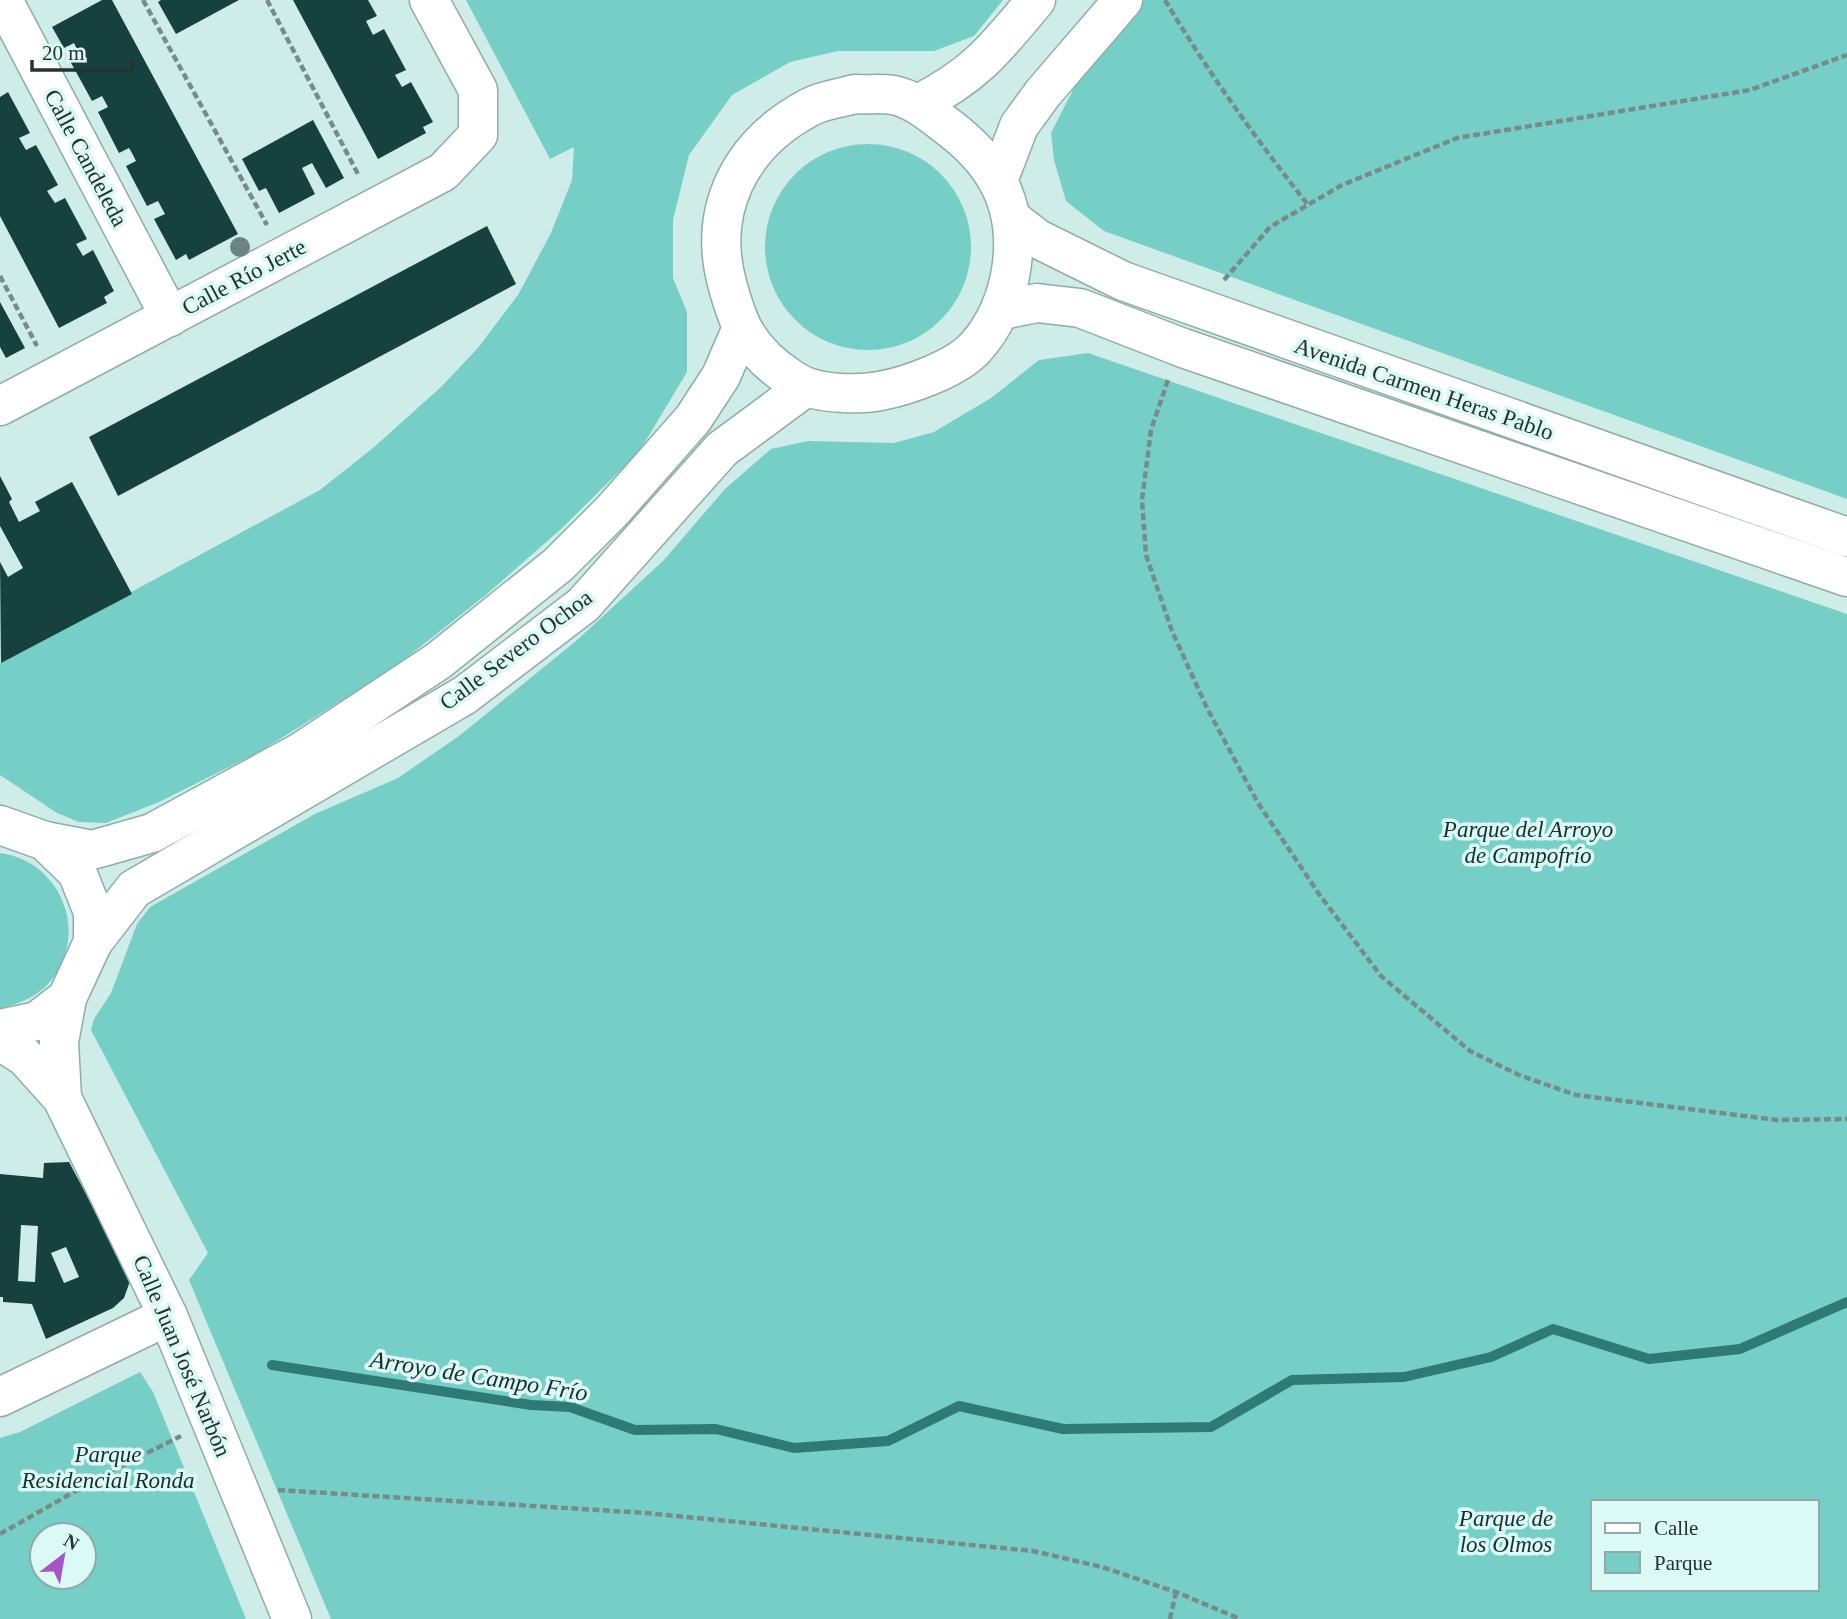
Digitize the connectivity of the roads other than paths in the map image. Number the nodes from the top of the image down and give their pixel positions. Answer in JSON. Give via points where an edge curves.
{"nodes":[{"id":1,"x":429,"y":0,"type":"edge"},
{"id":2,"x":1036,"y":0,"type":"edge"},
{"id":3,"x":1123,"y":0,"type":"edge"},
{"id":4,"x":8,"y":5,"type":"edge"},
{"id":5,"x":918,"y":104,"type":"junction"},
{"id":6,"x":998,"y":181,"type":"junction"},
{"id":7,"x":1012,"y":219,"type":"junction"},
{"id":8,"x":1002,"y":310,"type":"junction"},
{"id":9,"x":170,"y":317,"type":"junction"},
{"id":10,"x":741,"y":330,"type":"junction"},
{"id":11,"x":806,"y":387,"type":"junction"},
{"id":12,"x":0,"y":407,"type":"edge"},
{"id":13,"x":1847,"y":537,"type":"edge"},
{"id":14,"x":1847,"y":577,"type":"edge"},
{"id":15,"x":0,"y":825,"type":"edge"},
{"id":16,"x":46,"y":841,"type":"junction"},
{"id":17,"x":93,"y":942,"type":"junction"},
{"id":18,"x":67,"y":998,"type":"junction"},
{"id":19,"x":0,"y":1029,"type":"edge"},
{"id":20,"x":0,"y":1041,"type":"edge"},
{"id":21,"x":62,"y":1098,"type":"junction"},
{"id":22,"x":169,"y":1317,"type":"junction"},
{"id":23,"x":0,"y":1397,"type":"edge"},
{"id":24,"x":292,"y":1619,"type":"edge"}],
"edges":[{"from":1,"to":9,"type":"main road","name":"Calle Río Jerte","via":[[478,90],[478,135],[443,172]]},
{"from":2,"to":5,"type":"main road","via":[[986,59],[953,87]]},
{"from":3,"to":6,"type":"main road","via":[[1019,126]]},
{"from":4,"to":9,"type":"main road","name":"Calle Candeleda"},
{"from":5,"to":6,"type":"main road","via":[[976,149]]},
{"from":5,"to":10,"type":"main road","via":[[894,95],[855,94],[812,106],[771,132],[746,158],[723,211],[720,258]]},
{"from":6,"to":7,"type":"main road"},
{"from":7,"to":8,"type":"main road","via":[[1012,269]]},
{"from":7,"to":13,"type":"main road","name":"Avenida Carmen Heras Pablo","via":[[1088,266],[1198,309]]},
{"from":8,"to":11,"type":"main road","via":[[974,349],[914,384],[864,394]]},
{"from":8,"to":14,"type":"main road","name":"Avenida Carmen Heras Pablo","via":[[1037,303],[1080,308],[1183,348]]},
{"from":9,"to":12,"type":"main road","name":"Calle Río Jerte"},
{"from":10,"to":11,"type":"main road","via":[[768,361]]},
{"from":10,"to":16,"type":"main road","name":"Calle Severo Ochoa","via":[[721,376],[693,419],[612,511],[558,565],[438,661],[299,753],[152,833],[92,850]]},
{"from":11,"to":17,"type":"main road","name":"Calle Severo Ochoa","via":[[722,449],[583,605],[465,695],[134,889]]},
{"from":15,"to":16,"type":"main road","name":"Calle Severo Ochoa"},
{"from":16,"to":17,"type":"main road","via":[[77,872],[93,912]]},
{"from":17,"to":18,"type":"main road","name":"Calle Severo Ochoa"},
{"from":18,"to":19,"type":"main road","via":[[37,1021]]},
{"from":18,"to":21,"type":"main road","name":"Calle Juan José Narbón","via":[[59,1042]]},
{"from":20,"to":21,"type":"main road","name":"Calle Juan José Narbón","via":[[25,1057]]},
{"from":21,"to":22,"type":"main road","name":"Calle Juan José Narbón"},
{"from":22,"to":23,"type":"main road"},
{"from":22,"to":24,"type":"main road","name":"Calle Juan José Narbón"}]}
